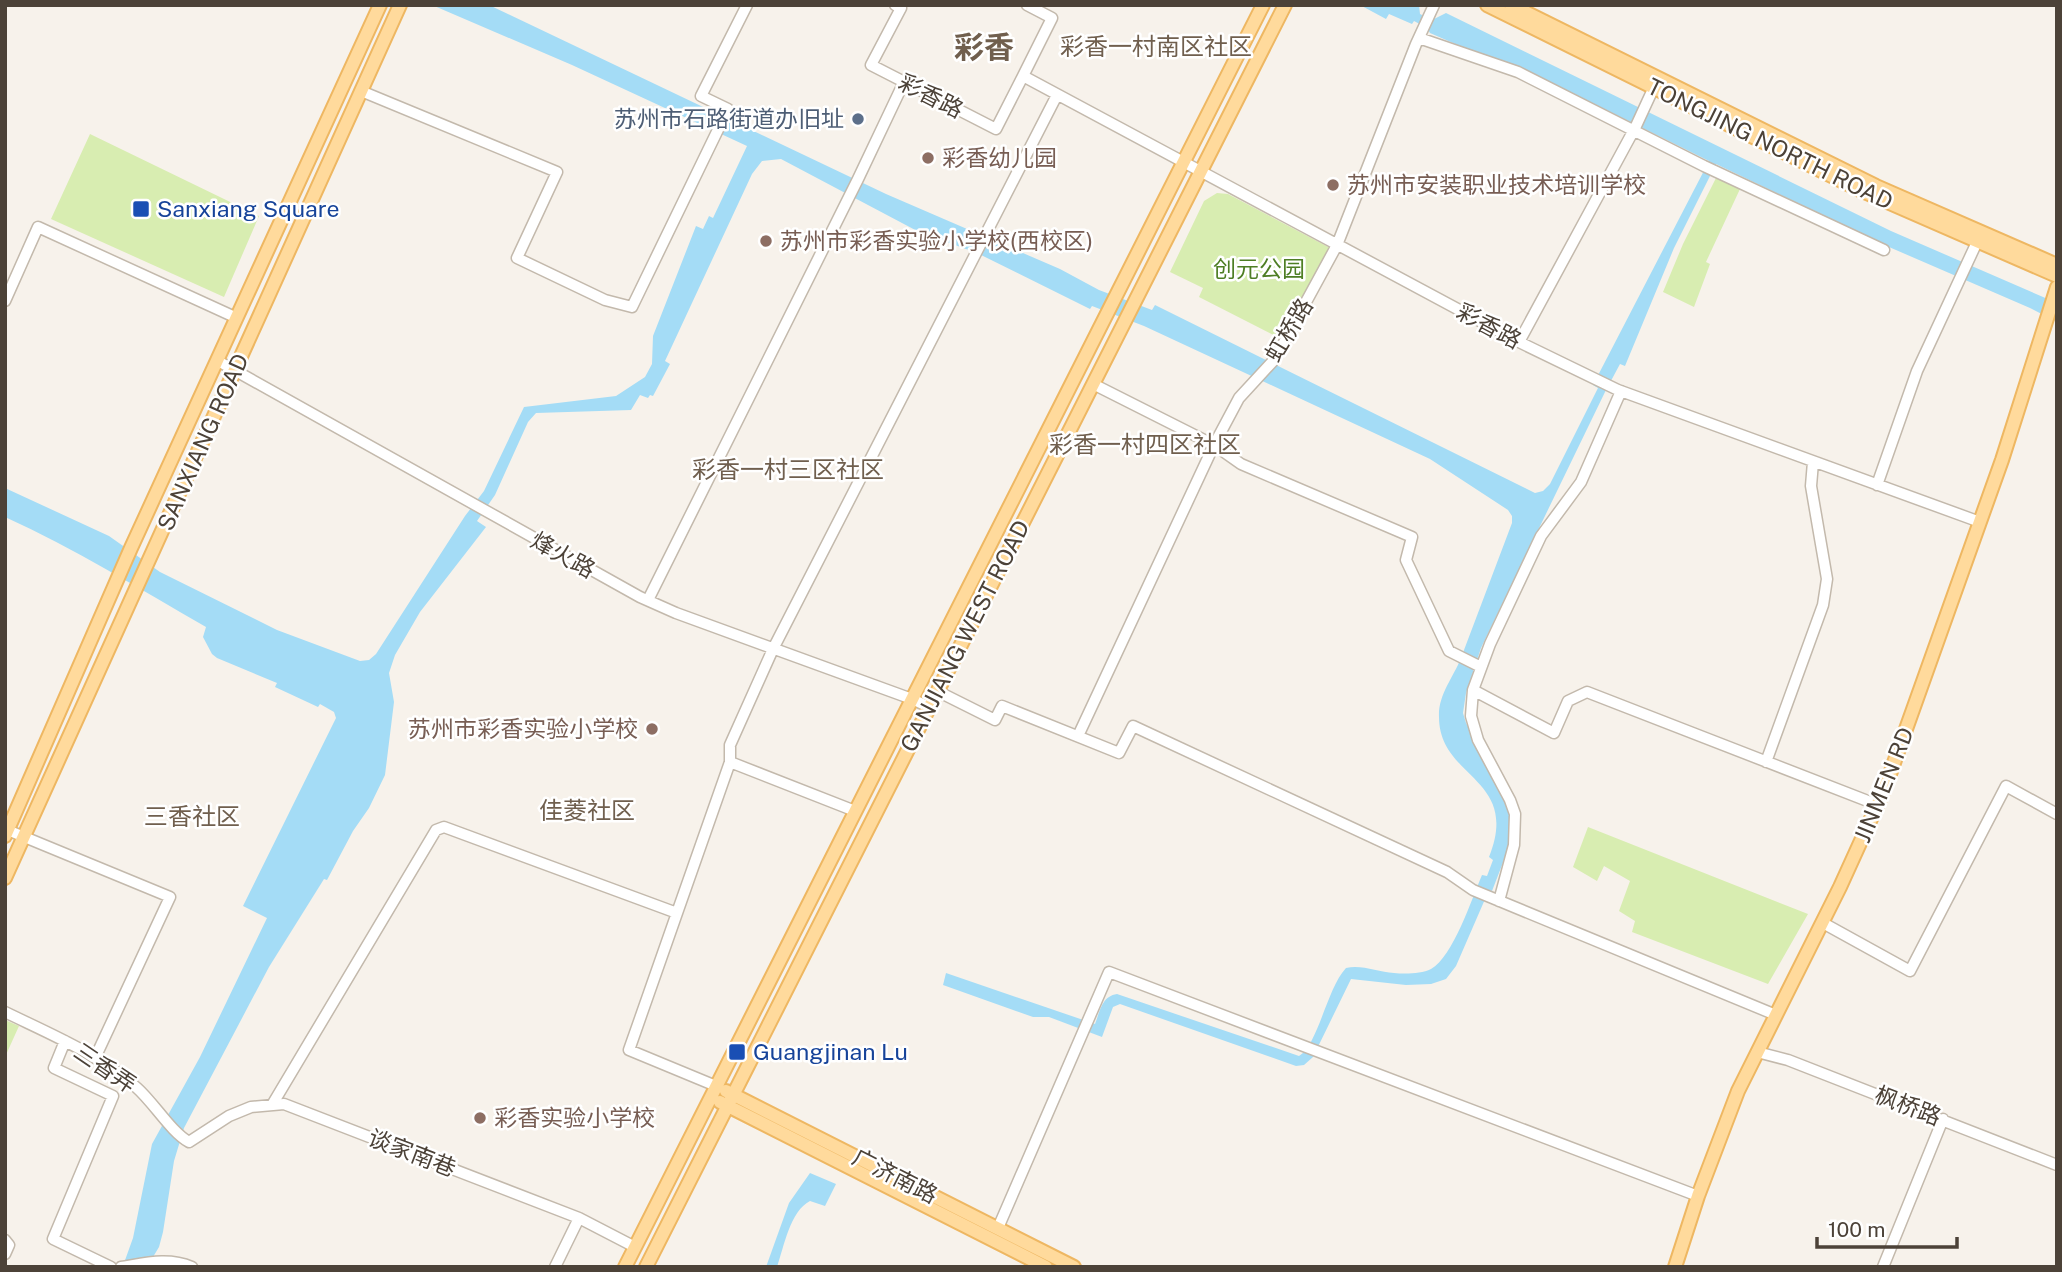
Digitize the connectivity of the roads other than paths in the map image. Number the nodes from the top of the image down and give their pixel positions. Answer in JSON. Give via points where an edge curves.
{"nodes":[{"id":1,"x":380,"y":5,"type":"edge"},
{"id":2,"x":400,"y":5,"type":"edge"},
{"id":3,"x":747,"y":5,"type":"edge"},
{"id":4,"x":1027,"y":5,"type":"edge"},
{"id":5,"x":1263,"y":5,"type":"edge"},
{"id":6,"x":1285,"y":5,"type":"edge"},
{"id":7,"x":1434,"y":5,"type":"edge"},
{"id":8,"x":1487,"y":5,"type":"edge"},
{"id":9,"x":1511,"y":5,"type":"edge"},
{"id":10,"x":899,"y":6,"type":"edge"},
{"id":11,"x":1045,"y":9,"type":"edge"},
{"id":12,"x":1419,"y":38,"type":"junction"},
{"id":13,"x":1023,"y":76,"type":"junction"},
{"id":14,"x":904,"y":82,"type":"junction"},
{"id":15,"x":1654,"y":87,"type":"junction"},
{"id":16,"x":361,"y":92,"type":"junction"},
{"id":17,"x":1057,"y":95,"type":"junction"},
{"id":18,"x":1635,"y":127,"type":"junction"},
{"id":19,"x":1184,"y":163,"type":"junction"},
{"id":20,"x":1201,"y":171,"type":"junction"},
{"id":21,"x":1977,"y":242,"type":"junction"},
{"id":22,"x":1337,"y":245,"type":"junction"},
{"id":23,"x":1884,"y":250,"type":"dead end"},
{"id":24,"x":2057,"y":265,"type":"edge"},
{"id":25,"x":2057,"y":276,"type":"edge"},
{"id":26,"x":2056,"y":290,"type":"edge"},
{"id":27,"x":5,"y":301,"type":"edge"},
{"id":28,"x":237,"y":318,"type":"junction"},
{"id":29,"x":1519,"y":342,"type":"junction"},
{"id":30,"x":218,"y":361,"type":"junction"},
{"id":31,"x":235,"y":371,"type":"junction"},
{"id":32,"x":1093,"y":384,"type":"junction"},
{"id":33,"x":1620,"y":391,"type":"junction"},
{"id":34,"x":1214,"y":445,"type":"junction"},
{"id":35,"x":1813,"y":462,"type":"junction"},
{"id":36,"x":1877,"y":485,"type":"junction"},
{"id":37,"x":1980,"y":522,"type":"junction"},
{"id":38,"x":648,"y":600,"type":"junction"},
{"id":39,"x":773,"y":649,"type":"junction"},
{"id":40,"x":1479,"y":666,"type":"junction"},
{"id":41,"x":1473,"y":690,"type":"junction"},
{"id":42,"x":937,"y":691,"type":"junction"},
{"id":43,"x":912,"y":699,"type":"junction"},
{"id":44,"x":929,"y":707,"type":"junction"},
{"id":45,"x":1078,"y":736,"type":"junction"},
{"id":46,"x":730,"y":762,"type":"junction"},
{"id":47,"x":1766,"y":762,"type":"junction"},
{"id":48,"x":1878,"y":806,"type":"junction"},
{"id":49,"x":855,"y":811,"type":"junction"},
{"id":50,"x":2057,"y":814,"type":"edge"},
{"id":51,"x":6,"y":832,"type":"edge"},
{"id":52,"x":24,"y":836,"type":"junction"},
{"id":53,"x":5,"y":878,"type":"edge"},
{"id":54,"x":1499,"y":901,"type":"junction"},
{"id":55,"x":677,"y":913,"type":"junction"},
{"id":56,"x":1823,"y":923,"type":"junction"},
{"id":57,"x":5,"y":1012,"type":"edge"},
{"id":58,"x":1776,"y":1015,"type":"junction"},
{"id":59,"x":65,"y":1041,"type":"junction"},
{"id":60,"x":1757,"y":1052,"type":"junction"},
{"id":61,"x":95,"y":1058,"type":"junction"},
{"id":62,"x":713,"y":1092,"type":"junction"},
{"id":63,"x":730,"y":1100,"type":"junction"},
{"id":64,"x":272,"y":1105,"type":"junction"},
{"id":65,"x":1943,"y":1119,"type":"junction"},
{"id":66,"x":188,"y":1142,"type":"joint"},
{"id":67,"x":2057,"y":1165,"type":"edge"},
{"id":68,"x":1698,"y":1196,"type":"junction"},
{"id":69,"x":579,"y":1218,"type":"junction"},
{"id":70,"x":998,"y":1228,"type":"junction"},
{"id":71,"x":5,"y":1240,"type":"edge"},
{"id":72,"x":635,"y":1247,"type":"junction"},
{"id":73,"x":5,"y":1254,"type":"edge"},
{"id":74,"x":111,"y":1267,"type":"edge"},
{"id":75,"x":121,"y":1267,"type":"edge"},
{"id":76,"x":192,"y":1267,"type":"edge"},
{"id":77,"x":555,"y":1267,"type":"edge"},
{"id":78,"x":625,"y":1267,"type":"edge"},
{"id":79,"x":646,"y":1267,"type":"edge"},
{"id":80,"x":1046,"y":1267,"type":"edge"},
{"id":81,"x":1074,"y":1267,"type":"edge"},
{"id":82,"x":1675,"y":1267,"type":"edge"},
{"id":83,"x":1883,"y":1267,"type":"edge"}],
"edges":[{"from":1,"to":28,"type":"main road","name":"SANXIANG ROAD"},
{"from":2,"to":16,"type":"main road","name":"SANXIANG ROAD"},
{"from":3,"to":16,"type":"street","via":[[701,96],[728,109],[632,307],[605,300],[517,258],[557,172]]},
{"from":4,"to":11,"type":"street","name":"彩香路"},
{"from":5,"to":19,"type":"main road","name":"GANJIANG WEST ROAD"},
{"from":6,"to":20,"type":"main road","name":"GANJIANG WEST ROAD"},
{"from":7,"to":12,"type":"street","name":"虹桥路"},
{"from":8,"to":15,"type":"main road","name":"TONGJING NORTH ROAD"},
{"from":9,"to":24,"type":"main road","name":"TONGJING NORTH ROAD","via":[[1885,190]]},
{"from":10,"to":14,"type":"street","name":"彩香路","via":[[871,65]]},
{"from":11,"to":13,"type":"street","name":"彩香路","via":[[1052,18]]},
{"from":12,"to":18,"type":"street","via":[[1518,72]]},
{"from":12,"to":22,"type":"street","name":"虹桥路"},
{"from":13,"to":14,"type":"street","name":"彩香路","via":[[996,129]]},
{"from":13,"to":17,"type":"street","name":"彩香路"},
{"from":14,"to":38,"type":"street"},
{"from":15,"to":18,"type":"street"},
{"from":15,"to":21,"type":"main road","name":"TONGJING NORTH ROAD","via":[[1862,191]]},
{"from":16,"to":31,"type":"main road","name":"SANXIANG ROAD"},
{"from":17,"to":19,"type":"street","name":"彩香路"},
{"from":17,"to":39,"type":"street"},
{"from":18,"to":23,"type":"street","via":[[1704,166]]},
{"from":18,"to":29,"type":"street"},
{"from":19,"to":20,"type":"street","name":"彩香路"},
{"from":19,"to":43,"type":"main road","name":"GANJIANG WEST ROAD"},
{"from":20,"to":22,"type":"street","name":"彩香路"},
{"from":20,"to":32,"type":"main road","name":"GANJIANG WEST ROAD"},
{"from":21,"to":25,"type":"main road","name":"TONGJING NORTH ROAD"},
{"from":21,"to":36,"type":"street","via":[[1917,371]]},
{"from":22,"to":29,"type":"street","name":"彩香路"},
{"from":22,"to":34,"type":"street","name":"虹桥路","via":[[1275,359],[1239,398]]},
{"from":26,"to":37,"type":"main road","name":"JINMEN RD"},
{"from":27,"to":28,"type":"street","via":[[38,227]]},
{"from":28,"to":30,"type":"main road","name":"SANXIANG ROAD"},
{"from":29,"to":33,"type":"street","name":"彩香路"},
{"from":30,"to":31,"type":"street","name":"烽火路"},
{"from":30,"to":51,"type":"main road","name":"SANXIANG ROAD"},
{"from":31,"to":38,"type":"street","name":"烽火路"},
{"from":31,"to":52,"type":"main road","name":"SANXIANG ROAD"},
{"from":32,"to":34,"type":"street"},
{"from":32,"to":42,"type":"main road","name":"GANJIANG WEST ROAD"},
{"from":33,"to":35,"type":"street","name":"彩香路"},
{"from":33,"to":40,"type":"street","via":[[1581,482],[1541,536]]},
{"from":34,"to":40,"type":"street","via":[[1241,464],[1412,537],[1406,560],[1449,651]]},
{"from":34,"to":45,"type":"street","name":"虹桥路"},
{"from":35,"to":36,"type":"street","name":"彩香路"},
{"from":35,"to":47,"type":"street","via":[[1811,486],[1827,579],[1823,605]]},
{"from":36,"to":37,"type":"street","name":"彩香路"},
{"from":37,"to":48,"type":"main road","name":"JINMEN RD"},
{"from":38,"to":39,"type":"street","name":"烽火路"},
{"from":39,"to":43,"type":"street","name":"烽火路"},
{"from":39,"to":46,"type":"street","via":[[730,745]]},
{"from":40,"to":41,"type":"street"},
{"from":41,"to":47,"type":"street","via":[[1554,733],[1568,701],[1587,692]]},
{"from":41,"to":54,"type":"street","via":[[1471,716],[1478,740],[1515,814],[1514,845]]},
{"from":42,"to":44,"type":"main road","name":"GANJIANG WEST ROAD"},
{"from":42,"to":45,"type":"street","via":[[995,720],[1002,706]]},
{"from":43,"to":44,"type":"street","name":"烽火路"},
{"from":43,"to":49,"type":"main road","name":"GANJIANG WEST ROAD"},
{"from":44,"to":63,"type":"main road","name":"GANJIANG WEST ROAD"},
{"from":45,"to":54,"type":"street","via":[[1119,753],[1133,726],[1447,872]]},
{"from":46,"to":49,"type":"street"},
{"from":46,"to":55,"type":"street"},
{"from":47,"to":48,"type":"street"},
{"from":48,"to":56,"type":"main road","name":"JINMEN RD"},
{"from":49,"to":62,"type":"main road","name":"GANJIANG WEST ROAD"},
{"from":50,"to":56,"type":"street","via":[[2006,786],[1910,971]]},
{"from":51,"to":52,"type":"street"},
{"from":52,"to":53,"type":"main road","name":"SANXIANG ROAD"},
{"from":52,"to":61,"type":"street","via":[[170,897]]},
{"from":54,"to":58,"type":"street"},
{"from":55,"to":62,"type":"street","via":[[629,1050]]},
{"from":55,"to":64,"type":"street","via":[[444,827],[436,830]]},
{"from":56,"to":58,"type":"main road","name":"JINMEN RD"},
{"from":57,"to":59,"type":"street","name":"三香弄"},
{"from":58,"to":60,"type":"main road","name":"JINMEN RD"},
{"from":59,"to":61,"type":"street","name":"三香弄"},
{"from":59,"to":74,"type":"street","via":[[54,1068],[113,1096],[53,1240]]},
{"from":60,"to":65,"type":"street","name":"枫桥路"},
{"from":60,"to":68,"type":"main road","name":"JINMEN RD"},
{"from":61,"to":66,"type":"street","name":"三香弄","via":[[137,1088]]},
{"from":62,"to":63,"type":"main road","name":"广济南路"},
{"from":62,"to":72,"type":"main road","name":"GANJIANG WEST ROAD"},
{"from":63,"to":70,"type":"main road","name":"广济南路"},
{"from":63,"to":79,"type":"main road","name":"GANJIANG WEST ROAD"},
{"from":63,"to":80,"type":"main road","name":"广济南路"},
{"from":64,"to":66,"type":"street","name":"谈家南巷","via":[[229,1116]]},
{"from":64,"to":69,"type":"street","name":"谈家南巷","via":[[284,1104]]},
{"from":65,"to":67,"type":"street","name":"枫桥路"},
{"from":65,"to":83,"type":"street"},
{"from":68,"to":70,"type":"street","via":[[1110,972]]},
{"from":68,"to":82,"type":"main road","name":"JINMEN RD"},
{"from":69,"to":72,"type":"street","name":"谈家南巷"},
{"from":69,"to":77,"type":"street"},
{"from":70,"to":81,"type":"main road","name":"广济南路"},
{"from":71,"to":73,"type":"street","via":[[9,1245]]},
{"from":72,"to":78,"type":"main road","name":"GANJIANG WEST ROAD"},
{"from":75,"to":76,"type":"street","via":[[161,1261]]}]}
